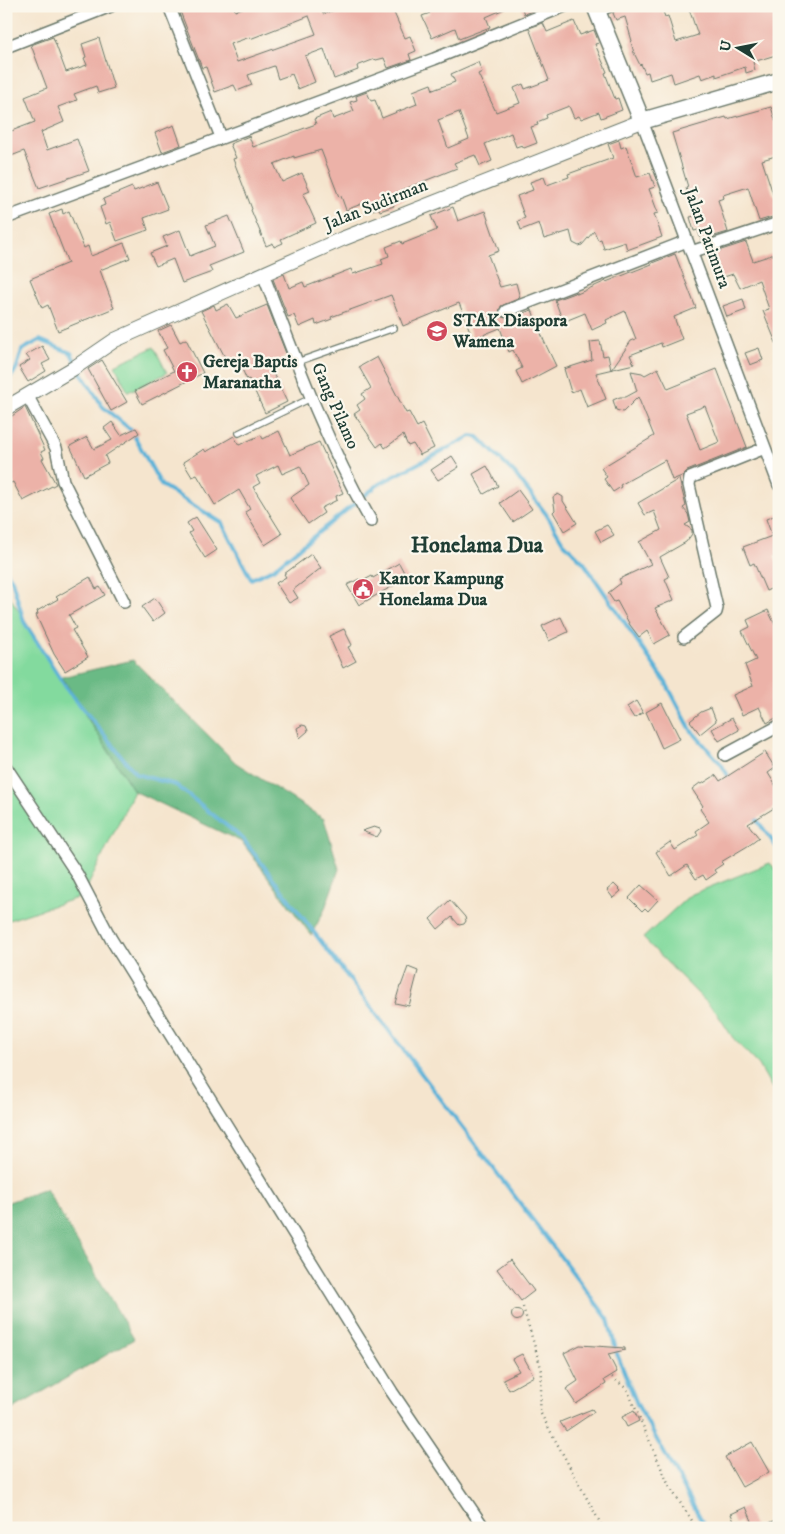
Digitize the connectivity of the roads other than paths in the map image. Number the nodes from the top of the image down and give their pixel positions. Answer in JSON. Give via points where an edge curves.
{"nodes":[{"id":1,"x":111,"y":6,"type":"edge"},
{"id":2,"x":169,"y":6,"type":"edge"},
{"id":3,"x":565,"y":6,"type":"edge"},
{"id":4,"x":601,"y":8,"type":"edge"},
{"id":5,"x":6,"y":47,"type":"edge"},
{"id":6,"x":779,"y":81,"type":"edge"},
{"id":7,"x":642,"y":121,"type":"junction"},
{"id":8,"x":220,"y":137,"type":"junction"},
{"id":9,"x":6,"y":218,"type":"edge"},
{"id":10,"x":779,"y":223,"type":"edge"},
{"id":11,"x":689,"y":247,"type":"junction"},
{"id":12,"x":263,"y":274,"type":"junction"},
{"id":13,"x":506,"y":311,"type":"dead end"},
{"id":14,"x":394,"y":328,"type":"dead end"},
{"id":15,"x":297,"y":362,"type":"junction"},
{"id":16,"x":27,"y":395,"type":"junction"},
{"id":17,"x":311,"y":398,"type":"junction"},
{"id":18,"x":6,"y":408,"type":"edge"},
{"id":19,"x":239,"y":433,"type":"dead end"},
{"id":20,"x":765,"y":448,"type":"junction"},
{"id":21,"x":779,"y":485,"type":"edge"},
{"id":22,"x":371,"y":521,"type":"dead end"},
{"id":23,"x":124,"y":602,"type":"dead end"},
{"id":24,"x":684,"y":637,"type":"dead end"},
{"id":25,"x":779,"y":726,"type":"edge"},
{"id":26,"x":725,"y":755,"type":"dead end"},
{"id":27,"x":6,"y":767,"type":"edge"},
{"id":28,"x":779,"y":1526,"type":"edge"},
{"id":29,"x":484,"y":1528,"type":"edge"},
{"id":30,"x":774,"y":1528,"type":"edge"}],
"edges":[{"from":1,"to":5,"type":"street"},
{"from":2,"to":8,"type":"street"},
{"from":3,"to":8,"type":"street","via":[[434,59]]},
{"from":4,"to":7,"type":"main road","name":"Jalan Patimura"},
{"from":6,"to":7,"type":"main road","name":"Jalan Sudirman"},
{"from":7,"to":11,"type":"street","name":"Jalan Patimura"},
{"from":7,"to":12,"type":"street","name":"Jalan Sudirman","via":[[342,239]]},
{"from":8,"to":9,"type":"street"},
{"from":10,"to":11,"type":"street"},
{"from":11,"to":13,"type":"street"},
{"from":11,"to":20,"type":"street","name":"Jalan Patimura"},
{"from":12,"to":15,"type":"street","name":"Gang Pilamo"},
{"from":12,"to":16,"type":"street","name":"Jalan Sudirman","via":[[115,340]]},
{"from":14,"to":15,"type":"lane"},
{"from":15,"to":17,"type":"street","name":"Gang Pilamo"},
{"from":16,"to":18,"type":"street","name":"Jalan Sudirman"},
{"from":16,"to":23,"type":"street","via":[[56,448],[63,481]]},
{"from":17,"to":19,"type":"lane"},
{"from":17,"to":22,"type":"street","name":"Gang Pilamo"},
{"from":20,"to":21,"type":"street","name":"Jalan Patimura"},
{"from":20,"to":24,"type":"street","via":[[690,478],[717,608]]},
{"from":25,"to":26,"type":"street"},
{"from":27,"to":29,"type":"street","via":[[77,874],[111,939],[377,1367]]},
{"from":28,"to":30,"type":"street"}]}
